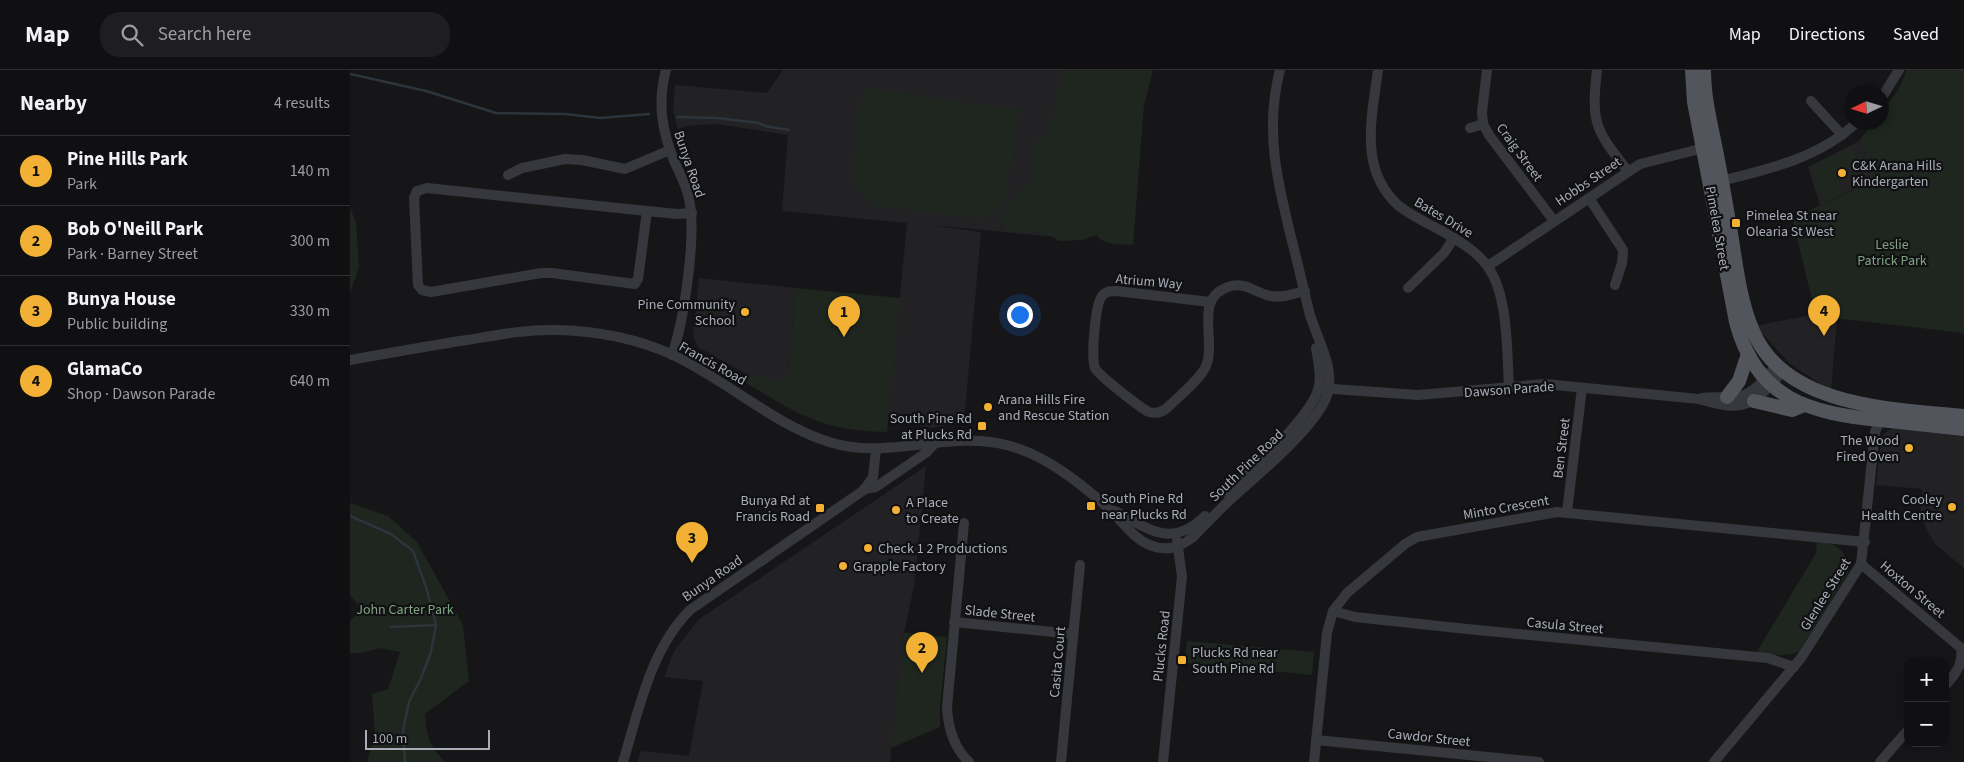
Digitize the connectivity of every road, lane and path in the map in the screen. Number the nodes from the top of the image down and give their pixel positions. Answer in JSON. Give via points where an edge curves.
{"nodes":[{"id":1,"x":666,"y":70,"type":"edge"},
{"id":2,"x":1280,"y":70,"type":"edge"},
{"id":3,"x":1378,"y":70,"type":"edge"},
{"id":4,"x":1487,"y":70,"type":"edge"},
{"id":5,"x":1597,"y":70,"type":"edge"},
{"id":6,"x":1692,"y":70,"type":"edge"},
{"id":7,"x":1704,"y":70,"type":"edge"},
{"id":8,"x":1898,"y":70,"type":"edge"},
{"id":9,"x":1889,"y":85,"type":"edge"},
{"id":10,"x":1811,"y":101,"type":"dead end"},
{"id":11,"x":1483,"y":124,"type":"junction"},
{"id":12,"x":1470,"y":128,"type":"dead end"},
{"id":13,"x":1848,"y":130,"type":"edge"},
{"id":14,"x":1842,"y":135,"type":"junction"},
{"id":15,"x":1709,"y":146,"type":"junction"},
{"id":16,"x":670,"y":150,"type":"junction"},
{"id":17,"x":1628,"y":171,"type":"junction"},
{"id":18,"x":508,"y":175,"type":"dead end"},
{"id":19,"x":1716,"y":182,"type":"junction"},
{"id":20,"x":1589,"y":198,"type":"junction"},
{"id":21,"x":648,"y":211,"type":"junction"},
{"id":22,"x":692,"y":213,"type":"junction"},
{"id":23,"x":1554,"y":220,"type":"junction"},
{"id":24,"x":1454,"y":238,"type":"junction"},
{"id":25,"x":1488,"y":266,"type":"junction"},
{"id":26,"x":1615,"y":285,"type":"dead end"},
{"id":27,"x":1408,"y":288,"type":"dead end"},
{"id":28,"x":1305,"y":291,"type":"junction"},
{"id":29,"x":1210,"y":302,"type":"junction"},
{"id":30,"x":1748,"y":354,"type":"junction"},
{"id":31,"x":672,"y":355,"type":"junction"},
{"id":32,"x":350,"y":360,"type":"edge"},
{"id":33,"x":1780,"y":368,"type":"junction"},
{"id":34,"x":1768,"y":381,"type":"junction"},
{"id":35,"x":1509,"y":387,"type":"junction"},
{"id":36,"x":1582,"y":388,"type":"junction"},
{"id":37,"x":1324,"y":389,"type":"junction"},
{"id":38,"x":1727,"y":397,"type":"junction"},
{"id":39,"x":1698,"y":399,"type":"junction"},
{"id":40,"x":1754,"y":401,"type":"junction"},
{"id":41,"x":1804,"y":405,"type":"junction"},
{"id":42,"x":1882,"y":414,"type":"junction"},
{"id":43,"x":1964,"y":416,"type":"edge"},
{"id":44,"x":1964,"y":429,"type":"edge"},
{"id":45,"x":936,"y":442,"type":"junction"},
{"id":46,"x":876,"y":449,"type":"junction"},
{"id":47,"x":864,"y":490,"type":"junction"},
{"id":48,"x":1108,"y":508,"type":"junction"},
{"id":49,"x":1567,"y":512,"type":"junction"},
{"id":50,"x":964,"y":523,"type":"dead end"},
{"id":51,"x":1175,"y":533,"type":"junction"},
{"id":52,"x":1865,"y":542,"type":"junction"},
{"id":53,"x":1178,"y":546,"type":"junction"},
{"id":54,"x":1080,"y":564,"type":"dead end"},
{"id":55,"x":1861,"y":564,"type":"junction"},
{"id":56,"x":1333,"y":610,"type":"junction"},
{"id":57,"x":954,"y":622,"type":"junction"},
{"id":58,"x":1073,"y":634,"type":"junction"},
{"id":59,"x":1964,"y":658,"type":"edge"},
{"id":60,"x":1794,"y":667,"type":"junction"},
{"id":61,"x":1949,"y":681,"type":"edge"},
{"id":62,"x":1904,"y":735,"type":"edge"},
{"id":63,"x":1316,"y":740,"type":"junction"},
{"id":64,"x":623,"y":762,"type":"edge"},
{"id":65,"x":970,"y":762,"type":"edge"},
{"id":66,"x":1062,"y":762,"type":"edge"},
{"id":67,"x":1163,"y":762,"type":"edge"},
{"id":68,"x":1314,"y":762,"type":"edge"},
{"id":69,"x":1539,"y":762,"type":"edge"},
{"id":70,"x":1714,"y":762,"type":"edge"},
{"id":71,"x":1880,"y":762,"type":"edge"}],
"edges":[{"from":1,"to":16,"type":"street","name":"Bunya Road","via":[[660,100]]},
{"from":2,"to":28,"type":"street","name":"South Pine Road","via":[[1274,104],[1273,155]]},
{"from":3,"to":24,"type":"street","name":"Bates Drive","via":[[1370,143],[1379,180],[1400,206]]},
{"from":4,"to":11,"type":"street","name":"Craig Street"},
{"from":5,"to":17,"type":"street","via":[[1596,123],[1604,140]]},
{"from":6,"to":15,"type":"main road","name":"Pimelea Street","via":[[1694,102]]},
{"from":7,"to":15,"type":"main road","name":"Pimelea Street"},
{"from":8,"to":9,"type":"street"},
{"from":10,"to":14,"type":"street"},
{"from":11,"to":12,"type":"street","name":"Craig Street"},
{"from":11,"to":23,"type":"street","name":"Craig Street"},
{"from":13,"to":14,"type":"street"},
{"from":14,"to":19,"type":"street","via":[[1785,164]]},
{"from":15,"to":17,"type":"street","name":"Hobbs Street","via":[[1646,161]]},
{"from":15,"to":19,"type":"main road","name":"Pimelea Street"},
{"from":16,"to":18,"type":"street","via":[[626,169],[564,159],[522,168]]},
{"from":16,"to":22,"type":"street","name":"Bunya Road"},
{"from":17,"to":20,"type":"street","name":"Hobbs Street"},
{"from":19,"to":30,"type":"main road","name":"Pimelea Street","via":[[1736,322]]},
{"from":19,"to":33,"type":"main road","name":"Pimelea Street","via":[[1750,323],[1758,342]]},
{"from":20,"to":23,"type":"street","name":"Hobbs Street"},
{"from":20,"to":26,"type":"street","via":[[1623,250]]},
{"from":21,"to":21,"type":"street","via":[[423,188],[414,198],[418,285],[422,290],[431,292],[547,273],[635,284]]},
{"from":21,"to":22,"type":"street"},
{"from":22,"to":31,"type":"street","name":"Bunya Road","via":[[685,296]]},
{"from":23,"to":25,"type":"street","name":"Hobbs Street"},
{"from":24,"to":25,"type":"street","name":"Bates Drive","via":[[1475,252]]},
{"from":24,"to":27,"type":"street","via":[[1444,253]]},
{"from":25,"to":35,"type":"street","name":"Bates Drive","via":[[1501,295]]},
{"from":28,"to":29,"type":"street","via":[[1274,297],[1247,286],[1233,286],[1218,292]]},
{"from":28,"to":37,"type":"street","name":"South Pine Road","via":[[1328,370]]},
{"from":29,"to":29,"type":"street","name":"Atrium Way","via":[[1205,368],[1165,410],[1145,410],[1096,369],[1098,306],[1106,292]]},
{"from":30,"to":34,"type":"main road","name":"Pimelea Street"},
{"from":30,"to":38,"type":"main road","via":[[1739,380]]},
{"from":31,"to":32,"type":"street","name":"Francis Road","via":[[612,336],[556,330],[509,333]]},
{"from":31,"to":46,"type":"street","name":"Francis Road","via":[[807,433],[829,442]]},
{"from":33,"to":34,"type":"street","name":"Dawson Parade"},
{"from":33,"to":42,"type":"main road","via":[[1832,396]]},
{"from":34,"to":38,"type":"street","name":"Dawson Parade","via":[[1747,394]]},
{"from":34,"to":40,"type":"street","name":"Dawson Parade"},
{"from":34,"to":41,"type":"main road"},
{"from":35,"to":36,"type":"street","name":"Dawson Parade","via":[[1545,384]]},
{"from":35,"to":37,"type":"street","name":"Dawson Parade","via":[[1412,395]]},
{"from":36,"to":39,"type":"street","name":"Dawson Parade"},
{"from":36,"to":49,"type":"street","name":"Ben Street"},
{"from":37,"to":51,"type":"street","name":"South Pine Road","via":[[1297,422],[1212,510],[1196,524]]},
{"from":37,"to":53,"type":"street","name":"South Pine Road","via":[[1318,412],[1287,446],[1193,537]]},
{"from":38,"to":39,"type":"street","name":"Dawson Parade"},
{"from":39,"to":40,"type":"street","name":"Dawson Parade","via":[[1736,405]]},
{"from":40,"to":41,"type":"main road","via":[[1792,410]]},
{"from":41,"to":42,"type":"main road","via":[[1836,415]]},
{"from":42,"to":43,"type":"main road"},
{"from":42,"to":44,"type":"main road"},
{"from":42,"to":52,"type":"street","name":"Glenlee Street","via":[[1875,432]]},
{"from":45,"to":46,"type":"street","name":"Francis Road"},
{"from":45,"to":47,"type":"street","name":"Bunya Road","via":[[927,452],[876,487]]},
{"from":45,"to":48,"type":"street","name":"South Pine Road","via":[[968,440],[1011,446],[1045,460]]},
{"from":46,"to":47,"type":"street","via":[[873,477]]},
{"from":47,"to":64,"type":"street","name":"Bunya Road","via":[[690,610],[679,621],[652,668]]},
{"from":48,"to":51,"type":"street","name":"South Pine Road","via":[[1149,531]]},
{"from":48,"to":53,"type":"street","name":"South Pine Road","via":[[1145,543],[1162,548]]},
{"from":49,"to":52,"type":"street","name":"Minto Crescent"},
{"from":49,"to":56,"type":"street","name":"Minto Crescent","via":[[1545,513],[1417,537],[1347,593]]},
{"from":50,"to":57,"type":"street"},
{"from":51,"to":53,"type":"street","name":"Plucks Road"},
{"from":52,"to":55,"type":"street","name":"Glenlee Street"},
{"from":53,"to":67,"type":"street","name":"Plucks Road","via":[[1182,576]]},
{"from":54,"to":58,"type":"street","name":"Casita Court"},
{"from":55,"to":59,"type":"street","name":"Hoxton Street","via":[[1958,646]]},
{"from":55,"to":60,"type":"street","name":"Glenlee Street"},
{"from":56,"to":60,"type":"street","name":"Casula Street","via":[[1355,616],[1449,627],[1768,658]]},
{"from":56,"to":63,"type":"street","name":"Minto Crescent","via":[[1327,632]]},
{"from":57,"to":58,"type":"street","name":"Slade Street"},
{"from":57,"to":65,"type":"street","via":[[948,722],[959,748]]},
{"from":58,"to":66,"type":"street","name":"Casita Court"},
{"from":59,"to":61,"type":"street"},
{"from":60,"to":70,"type":"street","name":"Glenlee Street"},
{"from":62,"to":71,"type":"street"},
{"from":63,"to":68,"type":"street","name":"Minto Crescent"},
{"from":63,"to":69,"type":"street","name":"Cawdor Street"}]}
